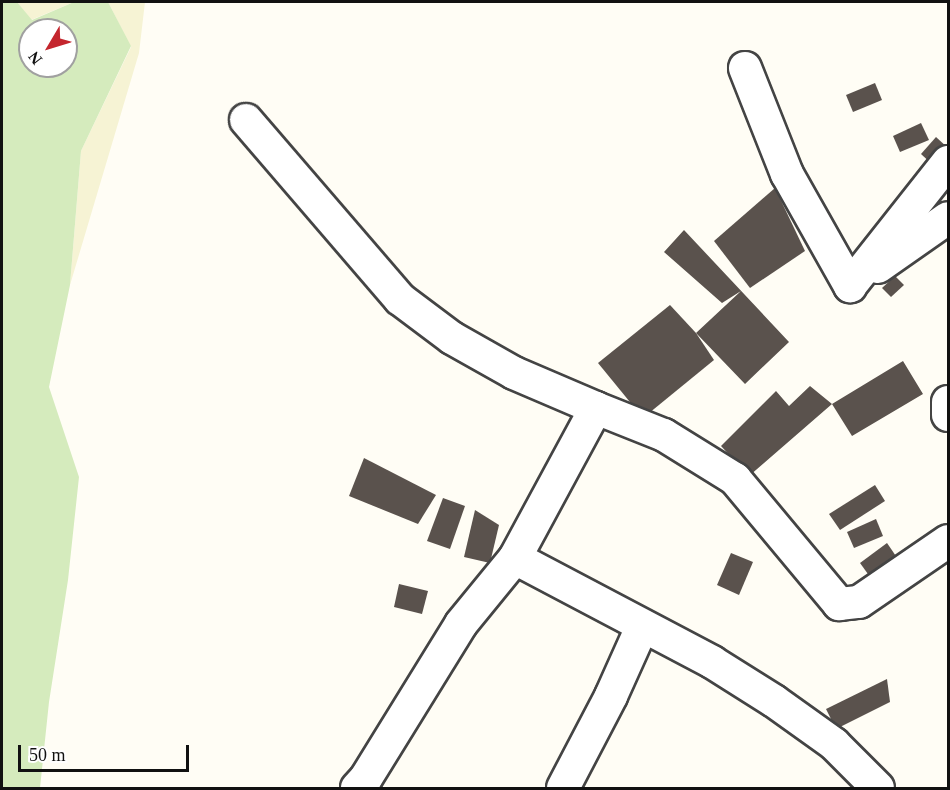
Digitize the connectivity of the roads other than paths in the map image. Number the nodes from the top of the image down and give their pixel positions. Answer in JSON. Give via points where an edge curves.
{"nodes":[{"id":1,"x":745,"y":68,"type":"dead end"},
{"id":2,"x":246,"y":120,"type":"dead end"},
{"id":3,"x":948,"y":162,"type":"edge"},
{"id":4,"x":948,"y":218,"type":"edge"},
{"id":5,"x":850,"y":286,"type":"junction"},
{"id":6,"x":948,"y":402,"type":"edge"},
{"id":7,"x":596,"y":408,"type":"junction"},
{"id":8,"x":948,"y":415,"type":"edge"},
{"id":9,"x":948,"y":541,"type":"edge"},
{"id":10,"x":515,"y":558,"type":"junction"},
{"id":11,"x":642,"y":627,"type":"junction"},
{"id":12,"x":357,"y":789,"type":"edge"},
{"id":13,"x":563,"y":789,"type":"edge"},
{"id":14,"x":878,"y":789,"type":"edge"}],
"edges":[{"from":1,"to":5,"type":"street","via":[[787,174]]},
{"from":2,"to":7,"type":"street","via":[[400,299],[452,338],[504,367]]},
{"from":3,"to":5,"type":"street"},
{"from":4,"to":5,"type":"street"},
{"from":6,"to":8,"type":"street"},
{"from":7,"to":9,"type":"street","via":[[664,435],[735,479],[839,604],[859,602]]},
{"from":7,"to":10,"type":"street"},
{"from":10,"to":11,"type":"street"},
{"from":10,"to":12,"type":"street","via":[[461,624]]},
{"from":11,"to":13,"type":"street"},
{"from":11,"to":14,"type":"street","via":[[712,662],[774,701],[834,744]]}]}
